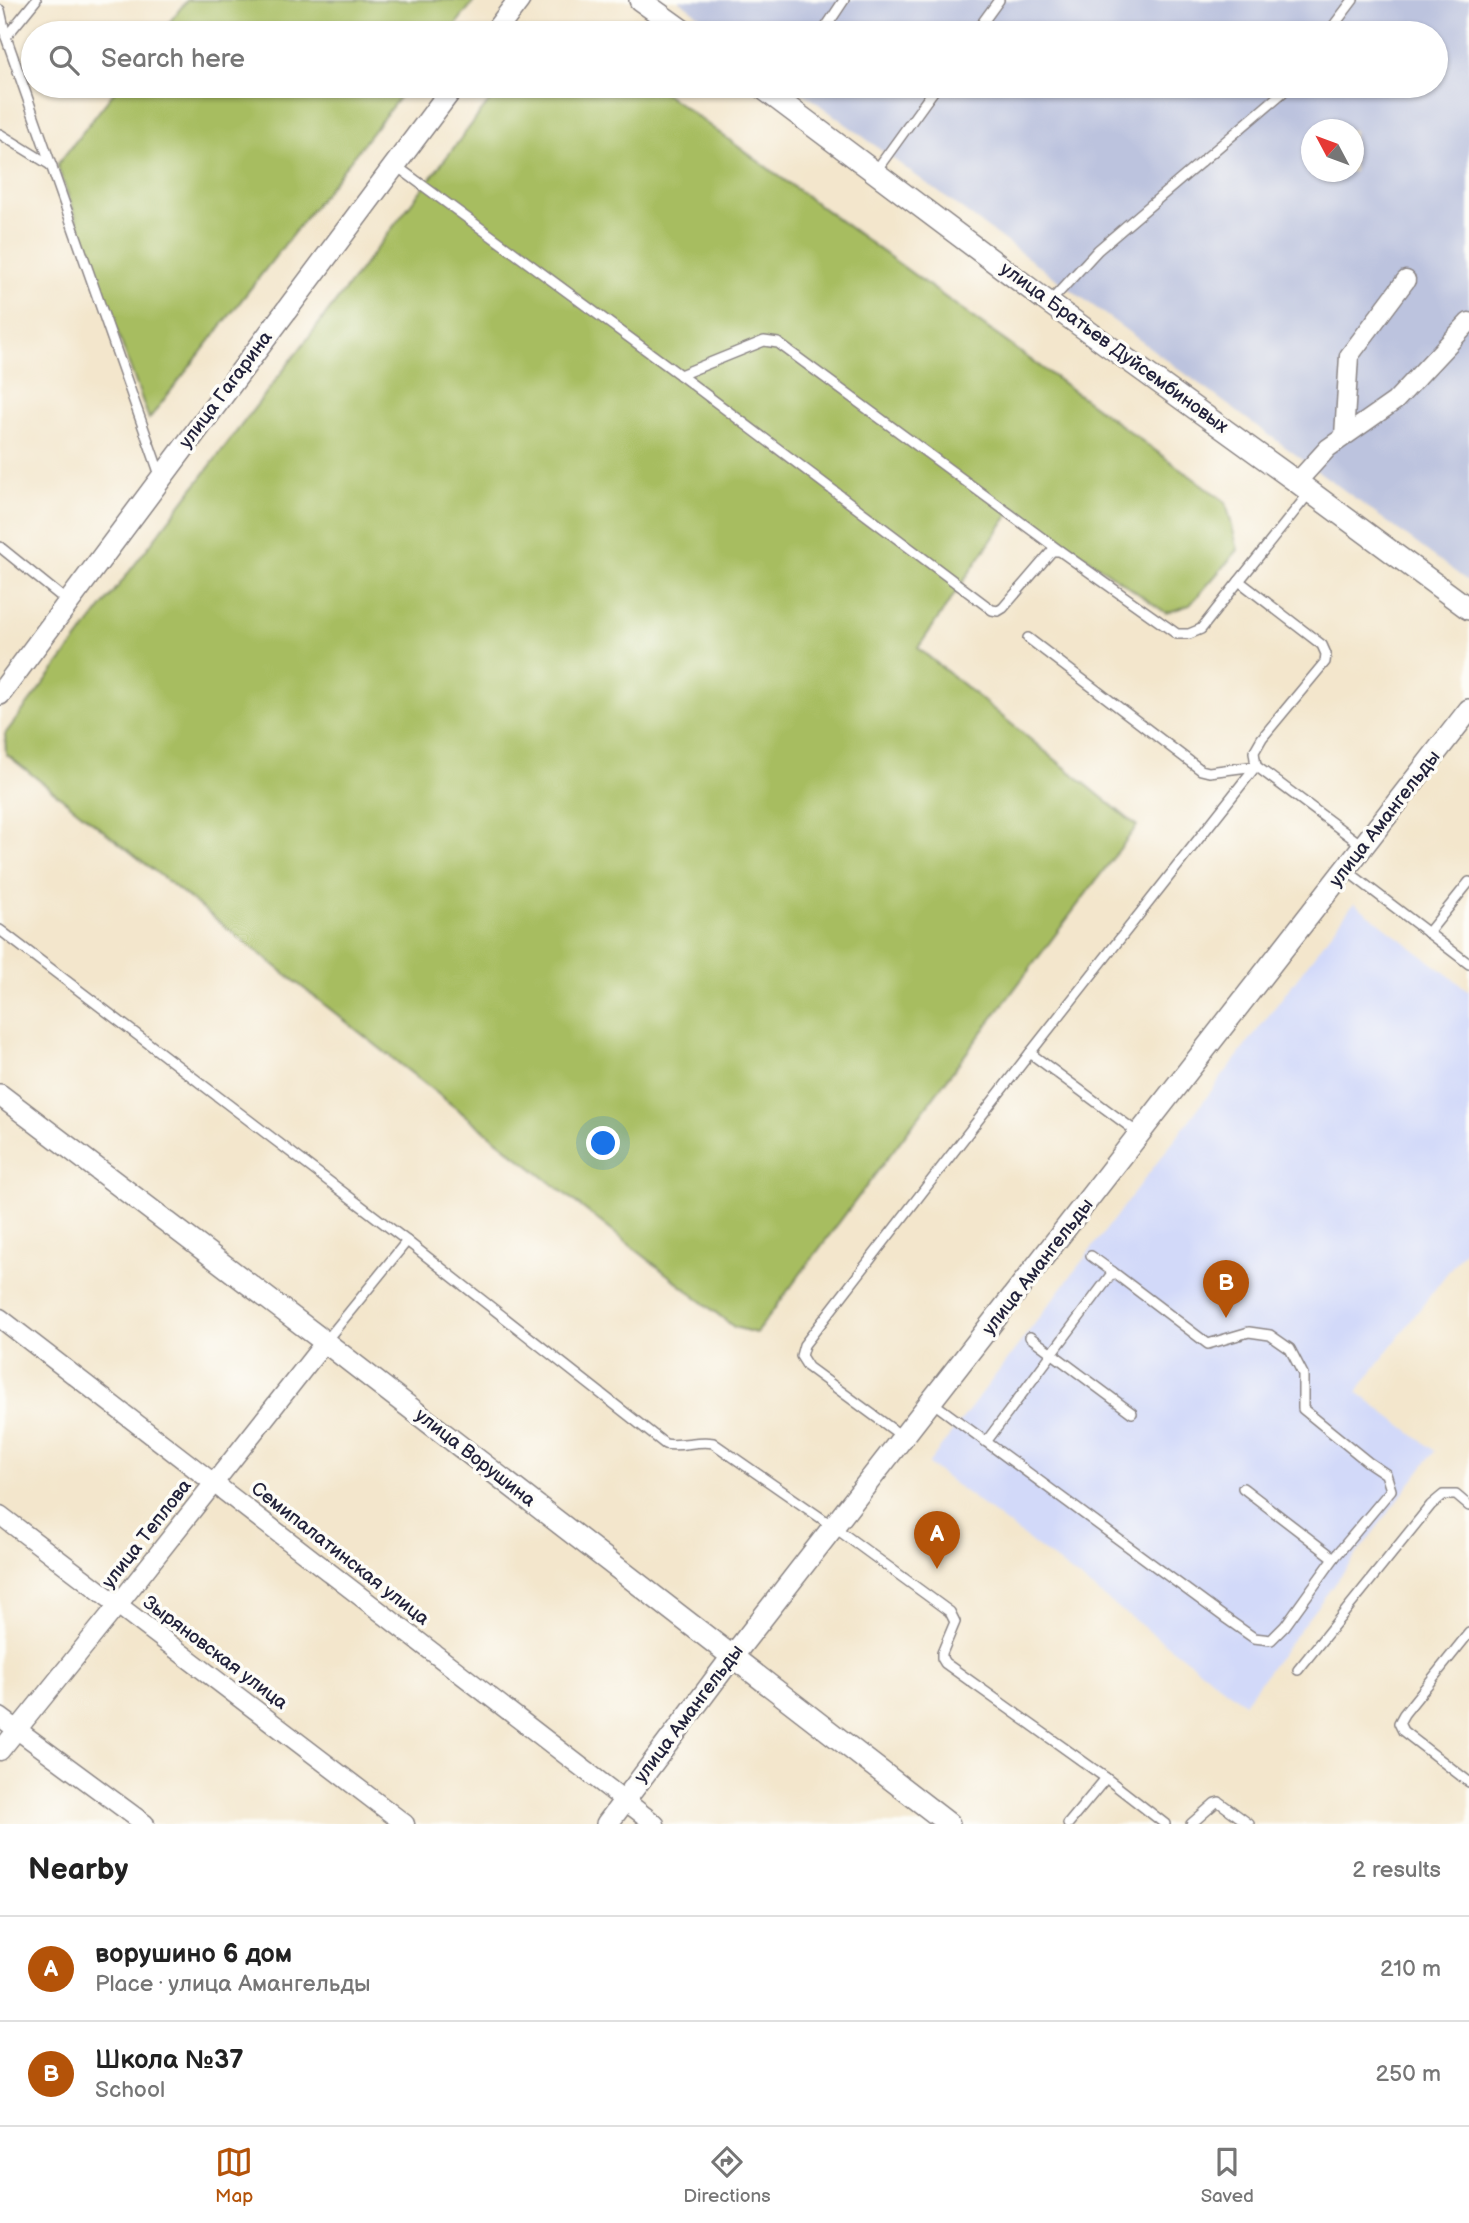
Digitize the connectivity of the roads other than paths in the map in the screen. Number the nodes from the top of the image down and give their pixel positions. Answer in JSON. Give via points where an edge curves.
{"nodes":[{"id":1,"x":36,"y":0,"type":"edge"},
{"id":2,"x":519,"y":0,"type":"edge"},
{"id":3,"x":640,"y":0,"type":"edge"},
{"id":4,"x":844,"y":0,"type":"edge"},
{"id":5,"x":999,"y":0,"type":"edge"},
{"id":6,"x":1353,"y":0,"type":"edge"},
{"id":7,"x":0,"y":10,"type":"edge"},
{"id":8,"x":503,"y":21,"type":"edge"},
{"id":9,"x":669,"y":21,"type":"edge"},
{"id":10,"x":830,"y":21,"type":"edge"},
{"id":11,"x":984,"y":21,"type":"edge"},
{"id":12,"x":1337,"y":21,"type":"edge"},
{"id":13,"x":6,"y":37,"type":"junction"},
{"id":14,"x":21,"y":80,"type":"edge"},
{"id":15,"x":27,"y":98,"type":"edge"},
{"id":16,"x":445,"y":98,"type":"edge"},
{"id":17,"x":790,"y":98,"type":"edge"},
{"id":18,"x":928,"y":98,"type":"edge"},
{"id":19,"x":1276,"y":98,"type":"edge"},
{"id":20,"x":0,"y":134,"type":"edge"},
{"id":21,"x":395,"y":164,"type":"junction"},
{"id":22,"x":51,"y":166,"type":"junction"},
{"id":23,"x":876,"y":172,"type":"junction"},
{"id":24,"x":1406,"y":280,"type":"dead end"},
{"id":25,"x":1049,"y":303,"type":"junction"},
{"id":26,"x":1469,"y":322,"type":"edge"},
{"id":27,"x":680,"y":375,"type":"junction"},
{"id":28,"x":1344,"y":436,"type":"junction"},
{"id":29,"x":160,"y":478,"type":"junction"},
{"id":30,"x":1304,"y":487,"type":"junction"},
{"id":31,"x":0,"y":547,"type":"edge"},
{"id":32,"x":1060,"y":551,"type":"junction"},
{"id":33,"x":1239,"y":581,"type":"junction"},
{"id":34,"x":68,"y":602,"type":"junction"},
{"id":35,"x":1469,"y":609,"type":"edge"},
{"id":36,"x":1028,"y":638,"type":"dead end"},
{"id":37,"x":0,"y":694,"type":"edge"},
{"id":38,"x":1469,"y":710,"type":"edge"},
{"id":39,"x":1256,"y":766,"type":"junction"},
{"id":40,"x":1363,"y":846,"type":"junction"},
{"id":41,"x":1346,"y":870,"type":"junction"},
{"id":42,"x":1469,"y":882,"type":"edge"},
{"id":43,"x":0,"y":930,"type":"edge"},
{"id":44,"x":1428,"y":933,"type":"junction"},
{"id":45,"x":1469,"y":964,"type":"edge"},
{"id":46,"x":1030,"y":1053,"type":"junction"},
{"id":47,"x":0,"y":1095,"type":"edge"},
{"id":48,"x":1140,"y":1135,"type":"junction"},
{"id":49,"x":407,"y":1241,"type":"junction"},
{"id":50,"x":1091,"y":1256,"type":"dead end"},
{"id":51,"x":1113,"y":1272,"type":"junction"},
{"id":52,"x":0,"y":1318,"type":"edge"},
{"id":53,"x":1030,"y":1337,"type":"dead end"},
{"id":54,"x":325,"y":1342,"type":"junction"},
{"id":55,"x":1051,"y":1353,"type":"junction"},
{"id":56,"x":933,"y":1402,"type":"junction"},
{"id":57,"x":1132,"y":1413,"type":"dead end"},
{"id":58,"x":904,"y":1438,"type":"junction"},
{"id":59,"x":986,"y":1442,"type":"junction"},
{"id":60,"x":214,"y":1483,"type":"junction"},
{"id":61,"x":1243,"y":1488,"type":"dead end"},
{"id":62,"x":1469,"y":1506,"type":"edge"},
{"id":63,"x":0,"y":1515,"type":"edge"},
{"id":64,"x":834,"y":1527,"type":"junction"},
{"id":65,"x":1334,"y":1558,"type":"junction"},
{"id":66,"x":117,"y":1606,"type":"junction"},
{"id":67,"x":1469,"y":1633,"type":"edge"},
{"id":68,"x":732,"y":1657,"type":"junction"},
{"id":69,"x":1298,"y":1670,"type":"dead end"},
{"id":70,"x":0,"y":1717,"type":"edge"},
{"id":71,"x":16,"y":1730,"type":"junction"},
{"id":72,"x":0,"y":1751,"type":"edge"},
{"id":73,"x":1106,"y":1778,"type":"junction"},
{"id":74,"x":1469,"y":1783,"type":"edge"},
{"id":75,"x":624,"y":1801,"type":"junction"},
{"id":76,"x":145,"y":1824,"type":"edge"},
{"id":77,"x":405,"y":1824,"type":"edge"},
{"id":78,"x":607,"y":1824,"type":"edge"},
{"id":79,"x":654,"y":1824,"type":"edge"},
{"id":80,"x":948,"y":1824,"type":"edge"},
{"id":81,"x":1068,"y":1824,"type":"edge"},
{"id":82,"x":1166,"y":1824,"type":"edge"},
{"id":83,"x":1191,"y":1824,"type":"edge"},
{"id":84,"x":1249,"y":1824,"type":"edge"}],
"edges":[{"from":1,"to":13,"type":"lane"},
{"from":2,"to":8,"type":"street"},
{"from":3,"to":9,"type":"street"},
{"from":4,"to":10,"type":"lane"},
{"from":5,"to":11,"type":"lane"},
{"from":6,"to":12,"type":"lane"},
{"from":7,"to":13,"type":"lane"},
{"from":13,"to":14,"type":"lane"},
{"from":15,"to":22,"type":"lane"},
{"from":16,"to":21,"type":"street","name":"улица Гагарина"},
{"from":17,"to":23,"type":"street","name":"улица Братьев Дуйсембиновых"},
{"from":18,"to":23,"type":"lane"},
{"from":19,"to":25,"type":"lane","via":[[1098,250]]},
{"from":20,"to":22,"type":"lane"},
{"from":21,"to":27,"type":"lane"},
{"from":21,"to":29,"type":"street","name":"улица Гагарина"},
{"from":22,"to":29,"type":"lane"},
{"from":23,"to":25,"type":"street","name":"улица Братьев Дуйсембиновых"},
{"from":24,"to":28,"type":"street","via":[[1349,356]]},
{"from":25,"to":30,"type":"street","name":"улица Братьев Дуйсембиновых"},
{"from":26,"to":28,"type":"street","via":[[1395,401]]},
{"from":27,"to":32,"type":"lane","via":[[764,341],[778,344]]},
{"from":27,"to":32,"type":"lane","via":[[992,610],[1003,608],[1052,551]]},
{"from":28,"to":30,"type":"street","via":[[1328,448]]},
{"from":29,"to":34,"type":"street","name":"улица Гагарина"},
{"from":30,"to":33,"type":"lane"},
{"from":30,"to":35,"type":"street","name":"улица Братьев Дуйсембиновых"},
{"from":31,"to":34,"type":"lane"},
{"from":32,"to":33,"type":"lane","via":[[1177,634],[1201,629]]},
{"from":33,"to":39,"type":"lane","via":[[1322,645],[1326,654],[1325,662],[1262,738],[1254,752]]},
{"from":34,"to":37,"type":"street","name":"улица Гагарина"},
{"from":36,"to":39,"type":"lane","via":[[1201,770]]},
{"from":38,"to":40,"type":"street","name":"улица Амангельды"},
{"from":39,"to":40,"type":"lane"},
{"from":39,"to":46,"type":"lane"},
{"from":40,"to":41,"type":"street","name":"улица Амангельды"},
{"from":41,"to":44,"type":"lane"},
{"from":41,"to":48,"type":"street","name":"улица Амангельды"},
{"from":42,"to":44,"type":"lane"},
{"from":43,"to":49,"type":"lane"},
{"from":44,"to":45,"type":"lane"},
{"from":46,"to":48,"type":"lane"},
{"from":46,"to":58,"type":"lane","via":[[804,1345],[802,1356],[808,1367]]},
{"from":47,"to":54,"type":"street","name":"улица Ворушина"},
{"from":48,"to":56,"type":"street","name":"улица Амангельды"},
{"from":49,"to":54,"type":"lane"},
{"from":49,"to":64,"type":"lane","via":[[666,1444],[713,1443]]},
{"from":50,"to":51,"type":"lane"},
{"from":51,"to":55,"type":"lane"},
{"from":51,"to":65,"type":"lane","via":[[1208,1344],[1249,1332],[1270,1335],[1290,1349],[1303,1374],[1303,1409],[1386,1474],[1391,1490]]},
{"from":52,"to":60,"type":"street","name":"Семипалатинская улица"},
{"from":53,"to":55,"type":"lane"},
{"from":54,"to":60,"type":"street","name":"улица Теплова"},
{"from":54,"to":68,"type":"street","name":"улица Ворушина"},
{"from":55,"to":57,"type":"lane"},
{"from":55,"to":59,"type":"lane"},
{"from":56,"to":58,"type":"street","name":"улица Амангельды"},
{"from":56,"to":59,"type":"lane"},
{"from":58,"to":64,"type":"street","name":"улица Амангельды"},
{"from":59,"to":65,"type":"lane","via":[[1254,1638],[1271,1640]]},
{"from":60,"to":66,"type":"street","name":"улица Теплова"},
{"from":60,"to":75,"type":"street","name":"Семипалатинская улица"},
{"from":61,"to":65,"type":"lane"},
{"from":62,"to":69,"type":"lane","via":[[1456,1495],[1443,1495],[1430,1505]]},
{"from":63,"to":66,"type":"street","name":"Зыряновская улица"},
{"from":64,"to":68,"type":"street","name":"улица Амангельды"},
{"from":64,"to":73,"type":"lane","via":[[950,1612],[955,1622],[942,1653],[946,1663]]},
{"from":66,"to":71,"type":"street","name":"улица Теплова"},
{"from":66,"to":77,"type":"street","name":"Зыряновская улица"},
{"from":67,"to":74,"type":"lane","via":[[1399,1724]]},
{"from":68,"to":75,"type":"street","name":"улица Амангельды"},
{"from":68,"to":80,"type":"street","name":"улица Ворушина"},
{"from":70,"to":71,"type":"street"},
{"from":71,"to":72,"type":"street","name":"улица Теплова"},
{"from":71,"to":76,"type":"street"},
{"from":73,"to":81,"type":"lane"},
{"from":73,"to":82,"type":"lane"},
{"from":75,"to":78,"type":"street","name":"улица Амангельды"},
{"from":75,"to":79,"type":"street","name":"Семипалатинская улица"},
{"from":83,"to":84,"type":"lane","via":[[1219,1802]]}]}
